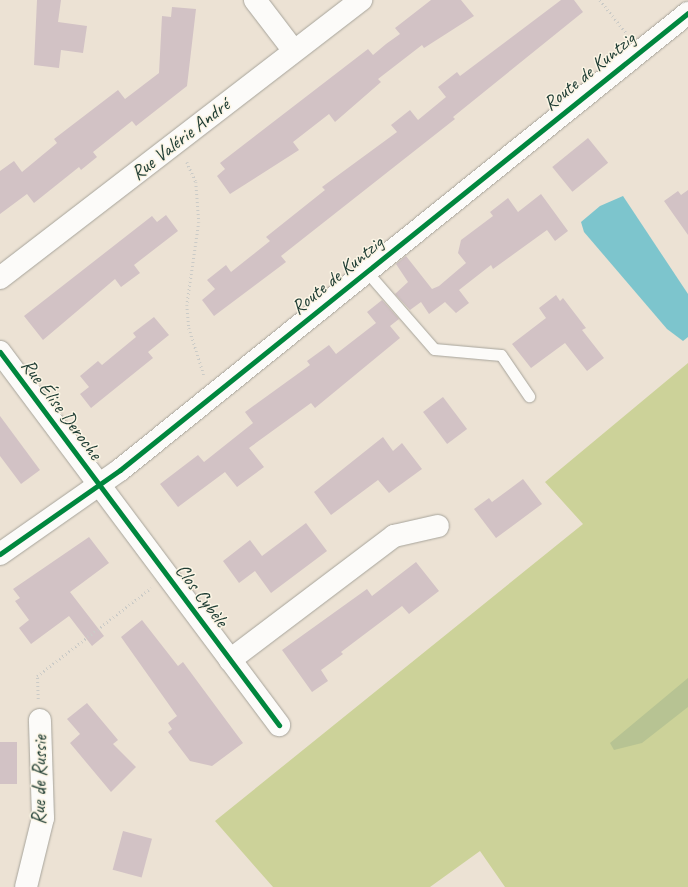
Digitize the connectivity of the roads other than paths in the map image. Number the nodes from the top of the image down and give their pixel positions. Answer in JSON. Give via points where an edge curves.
{"nodes":[{"id":1,"x":255,"y":0,"type":"edge"},
{"id":2,"x":361,"y":0,"type":"edge"},
{"id":3,"x":688,"y":13,"type":"edge"},
{"id":4,"x":294,"y":51,"type":"junction"},
{"id":5,"x":367,"y":272,"type":"junction"},
{"id":6,"x":0,"y":278,"type":"edge"},
{"id":7,"x":0,"y":352,"type":"edge"},
{"id":8,"x":529,"y":396,"type":"dead end"},
{"id":9,"x":99,"y":484,"type":"junction"},
{"id":10,"x":438,"y":526,"type":"dead end"},
{"id":11,"x":0,"y":554,"type":"edge"},
{"id":12,"x":230,"y":660,"type":"junction"},
{"id":13,"x":40,"y":720,"type":"road end"},
{"id":14,"x":279,"y":725,"type":"dead end"},
{"id":15,"x":26,"y":887,"type":"edge"}],
"edges":[{"from":1,"to":4,"type":"street"},
{"from":2,"to":4,"type":"street","name":"Rue Valérie André"},
{"from":3,"to":5,"type":"street","name":"Route de Kuntzig","via":[[639,49]]},
{"from":4,"to":6,"type":"street","name":"Rue Valérie André"},
{"from":5,"to":8,"type":"lane","via":[[434,349],[501,355]]},
{"from":5,"to":9,"type":"street","name":"Route de Kuntzig"},
{"from":7,"to":9,"type":"street","name":"Rue Élise Deroche"},
{"from":9,"to":11,"type":"street","name":"Route de Kuntzig"},
{"from":9,"to":12,"type":"street","name":"Clos Cybèle"},
{"from":10,"to":12,"type":"street","via":[[394,536]]},
{"from":12,"to":14,"type":"street","name":"Clos Cybèle"},
{"from":13,"to":15,"type":"street","name":"Rue de Russie","via":[[43,818]]}]}
